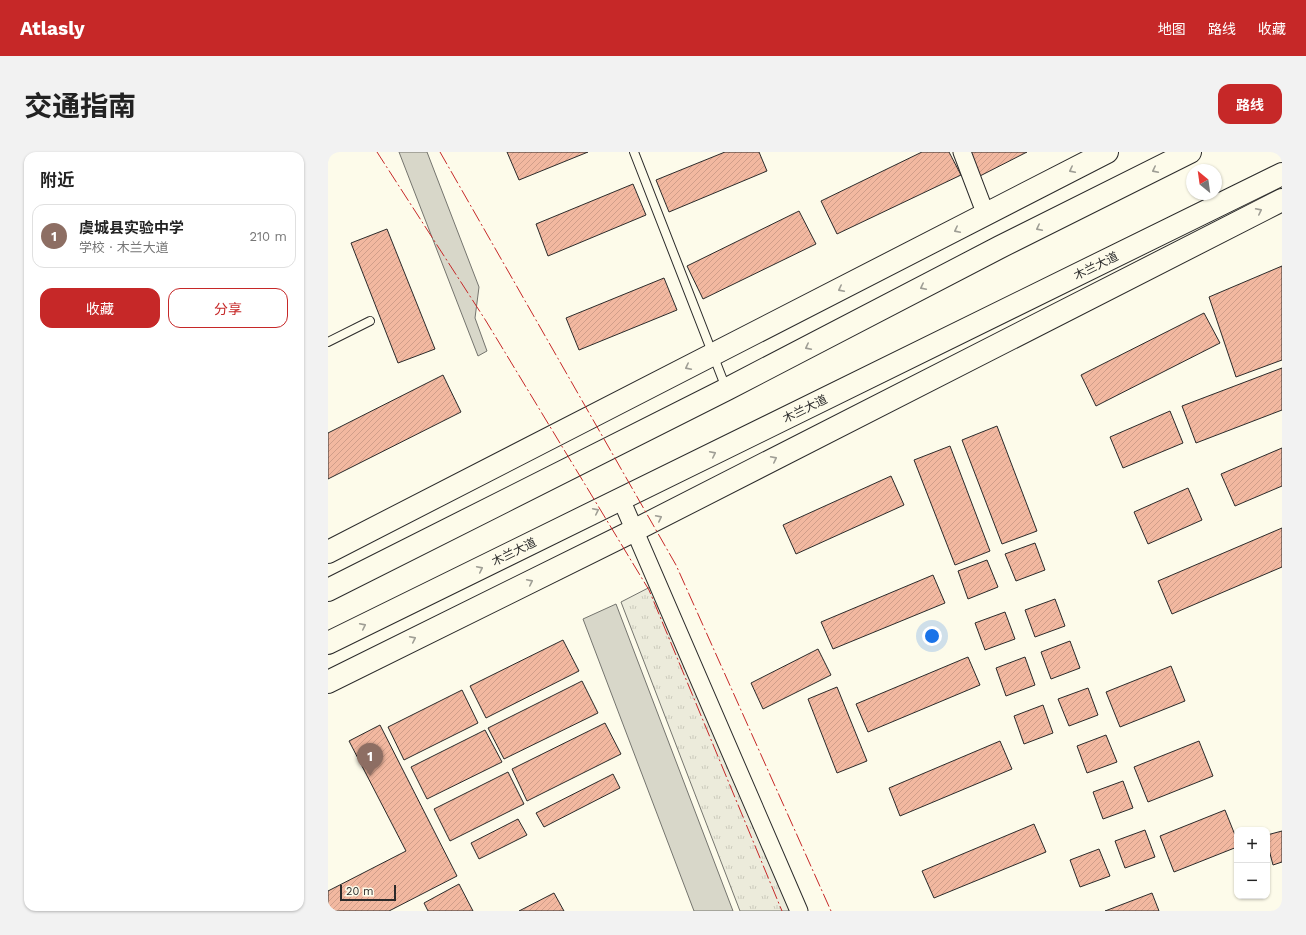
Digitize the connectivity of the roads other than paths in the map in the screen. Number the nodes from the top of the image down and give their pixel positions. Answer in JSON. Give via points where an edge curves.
{"nodes":[{"id":1,"x":634,"y":152,"type":"edge"},
{"id":2,"x":962,"y":152,"type":"edge"},
{"id":3,"x":1107,"y":152,"type":"edge"},
{"id":4,"x":1190,"y":152,"type":"edge"},
{"id":5,"x":1282,"y":174,"type":"edge"},
{"id":6,"x":1282,"y":200,"type":"edge"},
{"id":7,"x":986,"y":215,"type":"junction"},
{"id":8,"x":370,"y":321,"type":"dead end"},
{"id":9,"x":328,"y":342,"type":"edge"},
{"id":10,"x":713,"y":354,"type":"junction"},
{"id":11,"x":727,"y":389,"type":"junction"},
{"id":12,"x":622,"y":499,"type":"junction"},
{"id":13,"x":635,"y":530,"type":"junction"},
{"id":14,"x":328,"y":552,"type":"edge"},
{"id":15,"x":328,"y":590,"type":"edge"},
{"id":16,"x":328,"y":643,"type":"edge"},
{"id":17,"x":328,"y":682,"type":"edge"},
{"id":18,"x":799,"y":911,"type":"edge"}],
"edges":[{"from":1,"to":10,"type":"lane"},
{"from":2,"to":7,"type":"street"},
{"from":3,"to":7,"type":"main road","one_way":true},
{"from":4,"to":11,"type":"main road","one_way":true},
{"from":12,"to":5,"type":"main road","name":"木兰大道","one_way":true},
{"from":13,"to":6,"type":"main road","one_way":true},
{"from":7,"to":10,"type":"main road","one_way":true},
{"from":8,"to":9,"type":"lane"},
{"from":10,"to":11,"type":"lane"},
{"from":10,"to":14,"type":"main road","one_way":true},
{"from":11,"to":15,"type":"main road"},
{"from":12,"to":13,"type":"street"},
{"from":16,"to":12,"type":"main road","name":"木兰大道","one_way":true},
{"from":17,"to":13,"type":"main road","one_way":true},
{"from":13,"to":18,"type":"street"}]}
